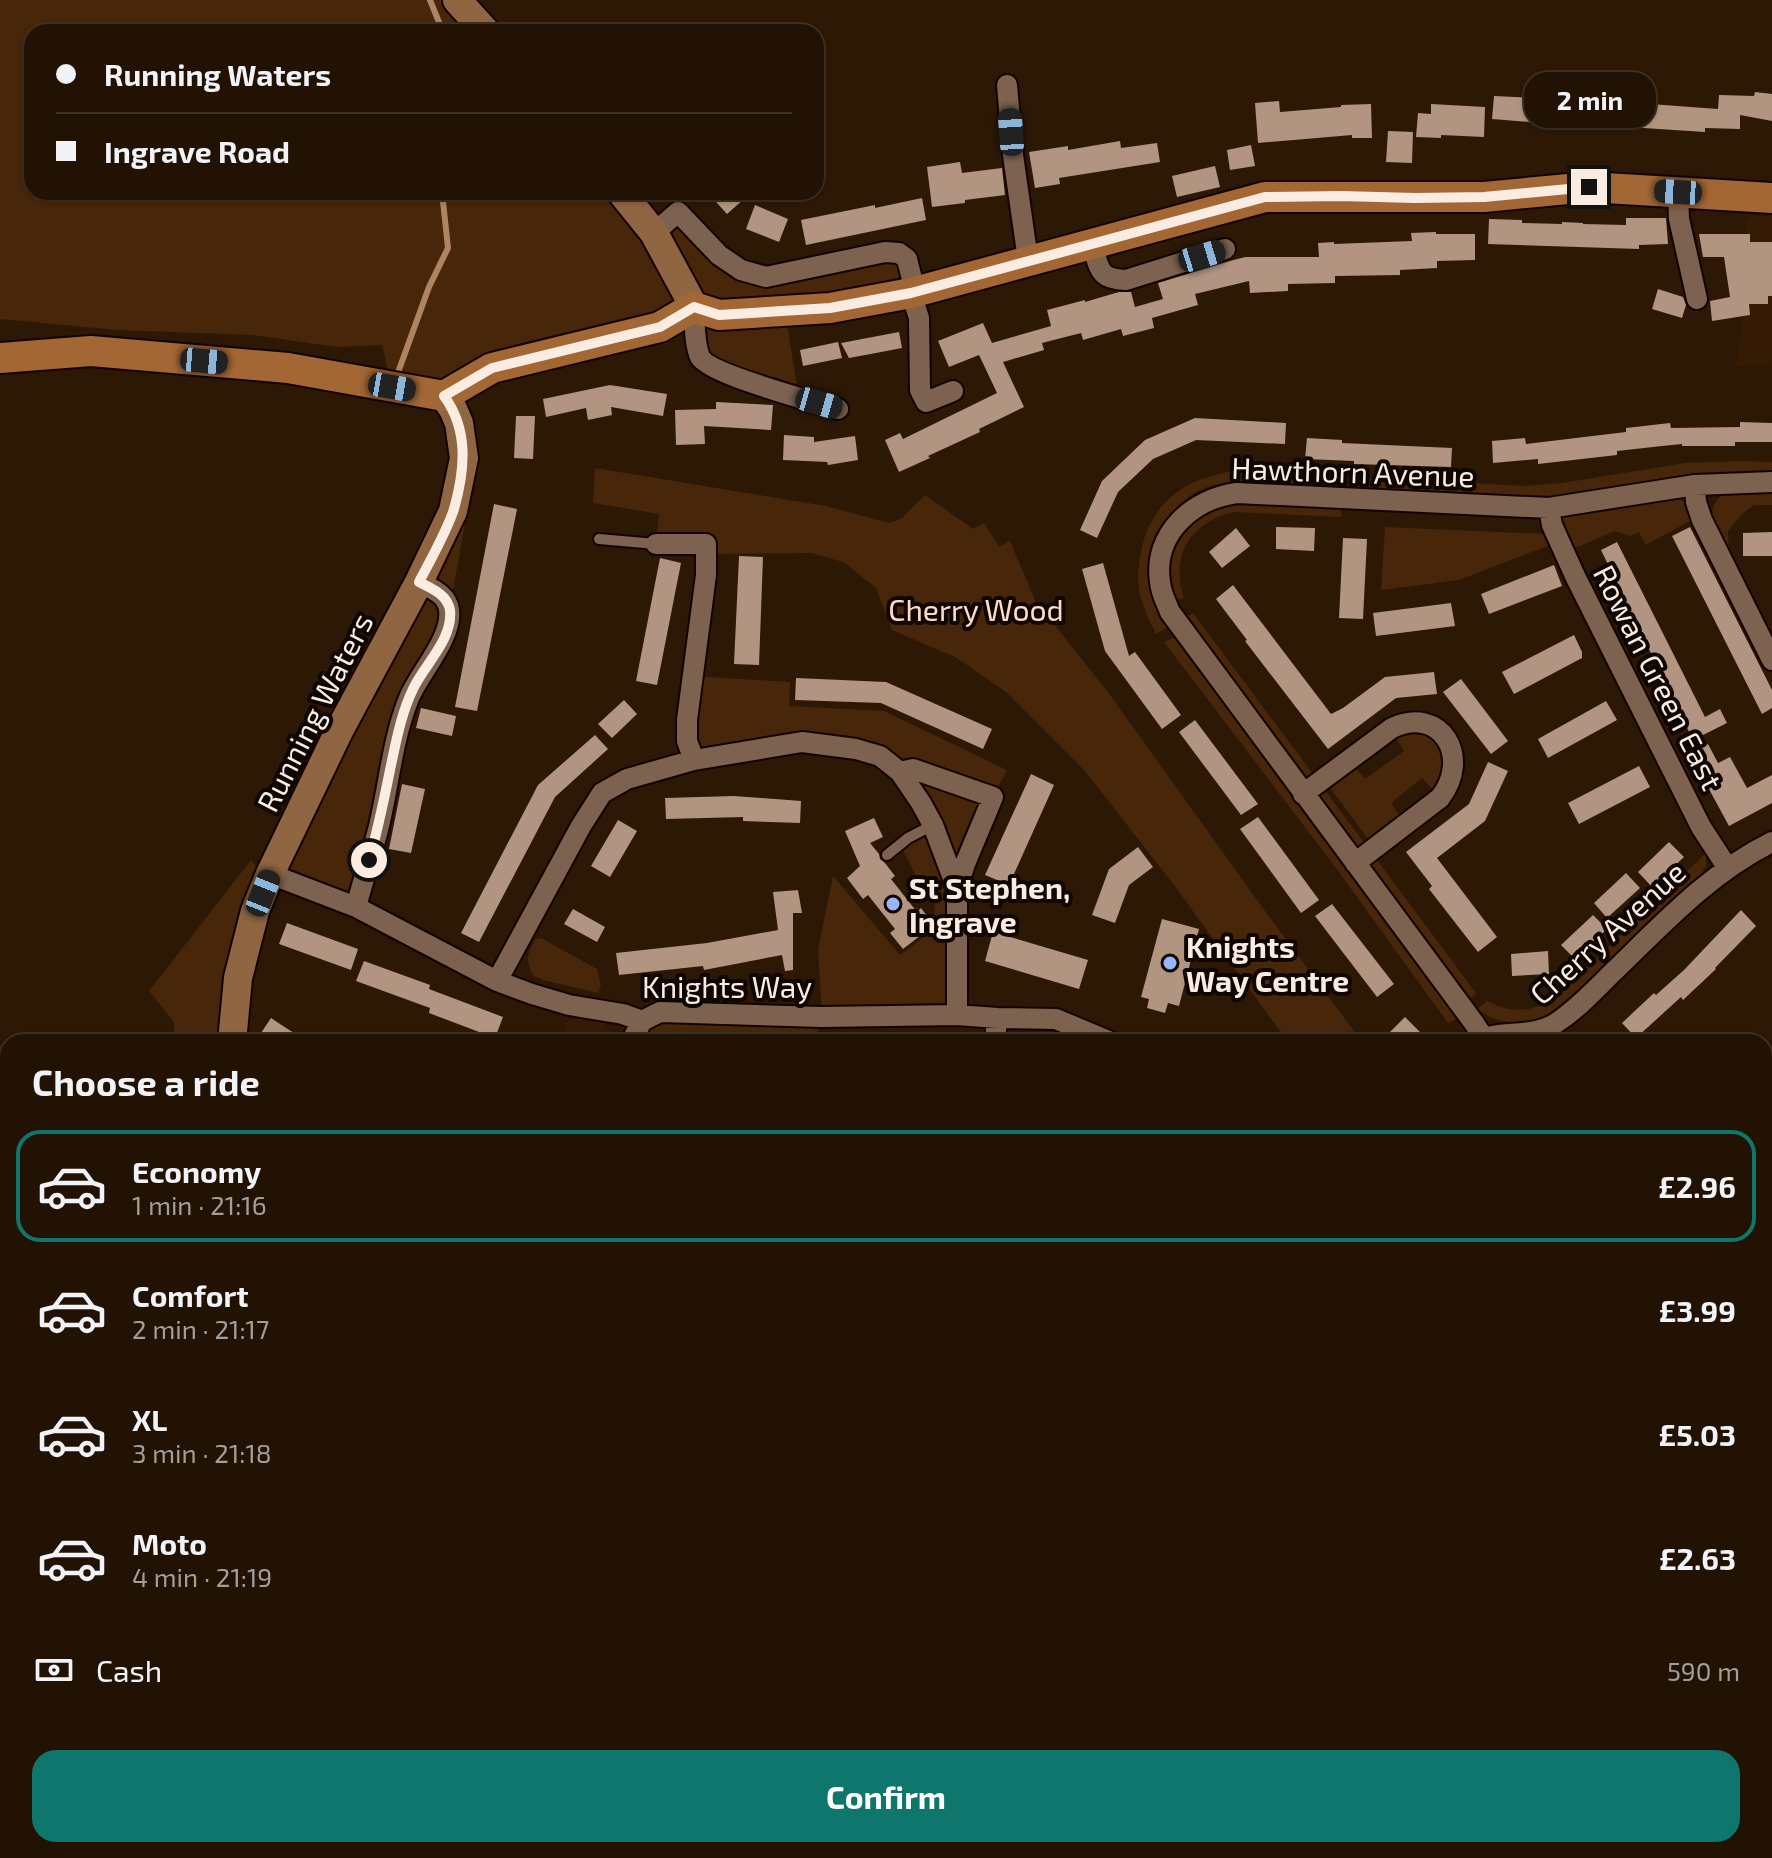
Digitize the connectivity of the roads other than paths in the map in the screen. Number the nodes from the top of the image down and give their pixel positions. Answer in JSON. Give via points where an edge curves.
{"nodes":[{"id":1,"x":457,"y":0,"type":"edge"},
{"id":2,"x":479,"y":24,"type":"edge"},
{"id":3,"x":1007,"y":85,"type":"dead end"},
{"id":4,"x":1678,"y":192,"type":"junction"},
{"id":5,"x":1772,"y":198,"type":"edge"},
{"id":6,"x":627,"y":200,"type":"edge"},
{"id":7,"x":654,"y":233,"type":"junction"},
{"id":8,"x":1092,"y":245,"type":"junction"},
{"id":9,"x":1225,"y":249,"type":"dead end"},
{"id":10,"x":1028,"y":260,"type":"junction"},
{"id":11,"x":913,"y":292,"type":"junction"},
{"id":12,"x":1697,"y":299,"type":"dead end"},
{"id":13,"x":694,"y":307,"type":"junction"},
{"id":14,"x":0,"y":358,"type":"edge"},
{"id":15,"x":953,"y":391,"type":"dead end"},
{"id":16,"x":444,"y":396,"type":"junction"},
{"id":17,"x":838,"y":409,"type":"dead end"},
{"id":18,"x":1772,"y":482,"type":"edge"},
{"id":19,"x":1695,"y":485,"type":"junction"},
{"id":20,"x":1549,"y":508,"type":"junction"},
{"id":21,"x":599,"y":539,"type":"dead end"},
{"id":22,"x":656,"y":544,"type":"joint"},
{"id":23,"x":419,"y":582,"type":"junction"},
{"id":24,"x":1772,"y":660,"type":"edge"},
{"id":25,"x":694,"y":760,"type":"junction"},
{"id":26,"x":900,"y":772,"type":"junction"},
{"id":27,"x":1303,"y":794,"type":"junction"},
{"id":28,"x":933,"y":825,"type":"junction"},
{"id":29,"x":1772,"y":842,"type":"edge"},
{"id":30,"x":887,"y":855,"type":"dead end"},
{"id":31,"x":1355,"y":863,"type":"junction"},
{"id":32,"x":1727,"y":867,"type":"junction"},
{"id":33,"x":270,"y":874,"type":"junction"},
{"id":34,"x":957,"y":889,"type":"junction"},
{"id":35,"x":356,"y":907,"type":"junction"},
{"id":36,"x":497,"y":981,"type":"junction"},
{"id":37,"x":957,"y":1015,"type":"junction"},
{"id":38,"x":997,"y":1018,"type":"junction"},
{"id":39,"x":642,"y":1021,"type":"junction"},
{"id":40,"x":233,"y":1034,"type":"edge"},
{"id":41,"x":635,"y":1034,"type":"edge"},
{"id":42,"x":996,"y":1034,"type":"edge"},
{"id":43,"x":1092,"y":1034,"type":"edge"},
{"id":44,"x":1477,"y":1034,"type":"edge"},
{"id":45,"x":1500,"y":1034,"type":"edge"},
{"id":46,"x":1557,"y":1034,"type":"edge"}],
"edges":[{"from":1,"to":2,"type":"street"},
{"from":3,"to":10,"type":"street"},
{"from":4,"to":5,"type":"main road"},
{"from":4,"to":8,"type":"main road","via":[[1589,187],[1484,197],[1265,197]]},
{"from":4,"to":12,"type":"street"},
{"from":6,"to":7,"type":"street"},
{"from":7,"to":11,"type":"street","via":[[678,212],[719,255],[741,270],[766,277],[899,253],[907,259]]},
{"from":7,"to":13,"type":"street"},
{"from":8,"to":9,"type":"street","via":[[1099,268],[1110,280],[1126,280]]},
{"from":8,"to":10,"type":"main road"},
{"from":10,"to":11,"type":"main road"},
{"from":11,"to":13,"type":"main road","via":[[830,308],[719,315]]},
{"from":11,"to":15,"type":"street","via":[[919,318],[920,390],[926,402]]},
{"from":13,"to":16,"type":"main road","via":[[660,327],[492,368]]},
{"from":13,"to":17,"type":"street","via":[[697,343],[710,367]]},
{"from":14,"to":16,"type":"main road","via":[[91,351],[167,357],[288,368]]},
{"from":16,"to":23,"type":"street","name":"Running Waters","via":[[459,423],[464,458],[453,511]]},
{"from":18,"to":19,"type":"street","name":"Hawthorn Avenue"},
{"from":19,"to":20,"type":"street","name":"Hawthorn Avenue"},
{"from":19,"to":24,"type":"street","via":[[1702,520]]},
{"from":20,"to":27,"type":"street","name":"Hawthorn Avenue","via":[[1237,493],[1212,498],[1185,515],[1161,556],[1163,597]]},
{"from":20,"to":32,"type":"street","name":"Rowan Green East","via":[[1575,576],[1701,827]]},
{"from":21,"to":22,"type":"lane"},
{"from":22,"to":25,"type":"street","via":[[706,544],[687,720]]},
{"from":23,"to":33,"type":"street","name":"Running Waters"},
{"from":23,"to":35,"type":"street","via":[[443,595],[450,608],[449,625],[404,712]]},
{"from":25,"to":26,"type":"street","via":[[802,742],[880,756]]},
{"from":25,"to":36,"type":"street","via":[[627,779],[602,793]]},
{"from":26,"to":28,"type":"street"},
{"from":26,"to":34,"type":"street","via":[[913,769],[993,797]]},
{"from":27,"to":31,"type":"street","name":"Hawthorn Avenue"},
{"from":27,"to":31,"type":"street","via":[[1403,723],[1429,724],[1443,734],[1455,767],[1447,788]]},
{"from":28,"to":30,"type":"lane"},
{"from":28,"to":34,"type":"street"},
{"from":29,"to":32,"type":"street","name":"Cherry Avenue"},
{"from":31,"to":44,"type":"street","name":"Hawthorn Avenue","via":[[1474,1023]]},
{"from":32,"to":46,"type":"street","name":"Cherry Avenue","via":[[1583,1001]]},
{"from":33,"to":35,"type":"street","name":"Knights Way"},
{"from":33,"to":40,"type":"street","name":"Running Waters","via":[[238,978]]},
{"from":34,"to":37,"type":"street"},
{"from":35,"to":36,"type":"street","name":"Knights Way"},
{"from":36,"to":39,"type":"street","name":"Knights Way"},
{"from":37,"to":38,"type":"street","name":"Knights Way"},
{"from":37,"to":39,"type":"street","name":"Knights Way","via":[[660,1012]]},
{"from":38,"to":42,"type":"street"},
{"from":38,"to":43,"type":"street","name":"Knights Way","via":[[1056,1019]]},
{"from":39,"to":41,"type":"street"},
{"from":45,"to":46,"type":"street","name":"Cherry Avenue"}]}
